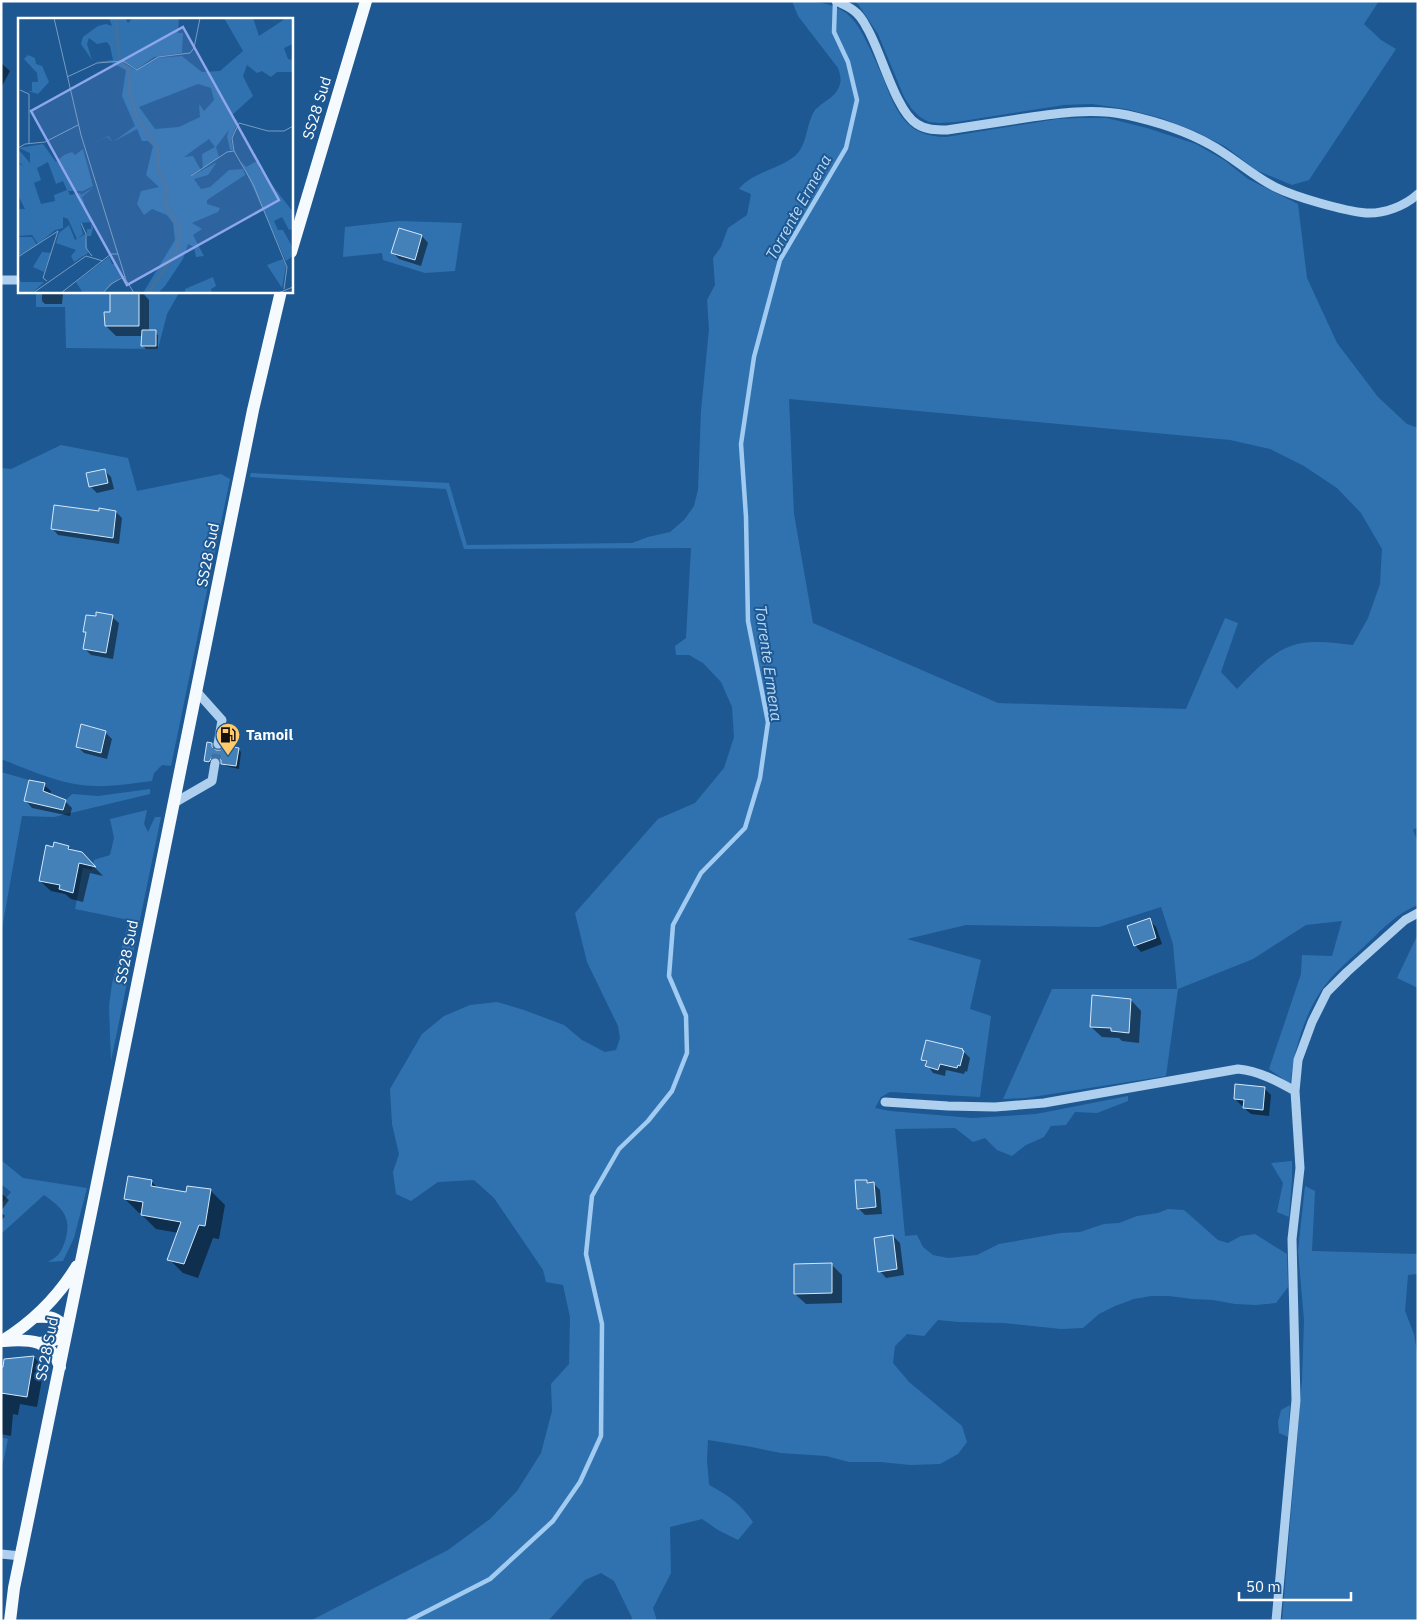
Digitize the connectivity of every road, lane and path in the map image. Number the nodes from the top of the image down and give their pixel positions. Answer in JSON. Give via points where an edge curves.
{"nodes":[{"id":1,"x":366,"y":1,"type":"edge"},
{"id":2,"x":840,"y":3,"type":"edge"},
{"id":3,"x":1418,"y":194,"type":"edge"},
{"id":4,"x":292,"y":249,"type":"edge"},
{"id":5,"x":1,"y":280,"type":"edge"},
{"id":6,"x":18,"y":280,"type":"edge"},
{"id":7,"x":280,"y":292,"type":"edge"},
{"id":8,"x":197,"y":692,"type":"junction"},
{"id":9,"x":218,"y":744,"type":"tunnel mouth"},
{"id":10,"x":215,"y":763,"type":"tunnel mouth"},
{"id":11,"x":174,"y":803,"type":"junction"},
{"id":12,"x":1418,"y":913,"type":"edge"},
{"id":13,"x":1295,"y":1091,"type":"junction"},
{"id":14,"x":885,"y":1102,"type":"dead end"},
{"id":15,"x":82,"y":1256,"type":"junction"},
{"id":16,"x":35,"y":1317,"type":"junction"},
{"id":17,"x":68,"y":1329,"type":"junction"},
{"id":18,"x":2,"y":1341,"type":"edge"},
{"id":19,"x":40,"y":1343,"type":"junction"},
{"id":20,"x":60,"y":1367,"type":"junction"},
{"id":21,"x":1,"y":1554,"type":"edge"},
{"id":22,"x":21,"y":1556,"type":"junction"},
{"id":23,"x":10,"y":1621,"type":"edge"},
{"id":24,"x":1276,"y":1621,"type":"edge"}],
"edges":[{"from":1,"to":4,"type":"main road","name":"SS28 Sud"},
{"from":2,"to":3,"type":"street","via":[[859,16],[901,106],[915,123],[924,128],[946,130],[1062,113],[1110,112],[1193,136],[1275,187],[1343,208],[1367,213],[1393,209]]},
{"from":5,"to":6,"type":"street"},
{"from":7,"to":8,"type":"main road","name":"SS28 Sud","via":[[252,410]]},
{"from":8,"to":9,"type":"street","via":[[222,720]]},
{"from":8,"to":11,"type":"main road","name":"SS28 Sud"},
{"from":10,"to":11,"type":"street","via":[[212,781]]},
{"from":11,"to":15,"type":"main road","name":"SS28 Sud"},
{"from":12,"to":13,"type":"street","via":[[1405,920],[1327,992],[1298,1060]]},
{"from":13,"to":14,"type":"street","via":[[1250,1070],[1238,1069],[1044,1103],[995,1107]]},
{"from":13,"to":24,"type":"street","via":[[1300,1168],[1292,1239],[1296,1400]]},
{"from":15,"to":16,"type":"main road","via":[[51,1302]]},
{"from":15,"to":17,"type":"main road","name":"SS28 Sud"},
{"from":16,"to":17,"type":"main road","via":[[50,1316]]},
{"from":16,"to":18,"type":"main road"},
{"from":17,"to":19,"type":"main road","via":[[54,1341]]},
{"from":17,"to":20,"type":"main road","name":"SS28 Sud"},
{"from":18,"to":19,"type":"main road"},
{"from":19,"to":20,"type":"main road","via":[[57,1357]]},
{"from":20,"to":22,"type":"main road","name":"SS28 Sud"},
{"from":21,"to":22,"type":"street"},
{"from":22,"to":23,"type":"main road","name":"SS28 Sud"}]}
